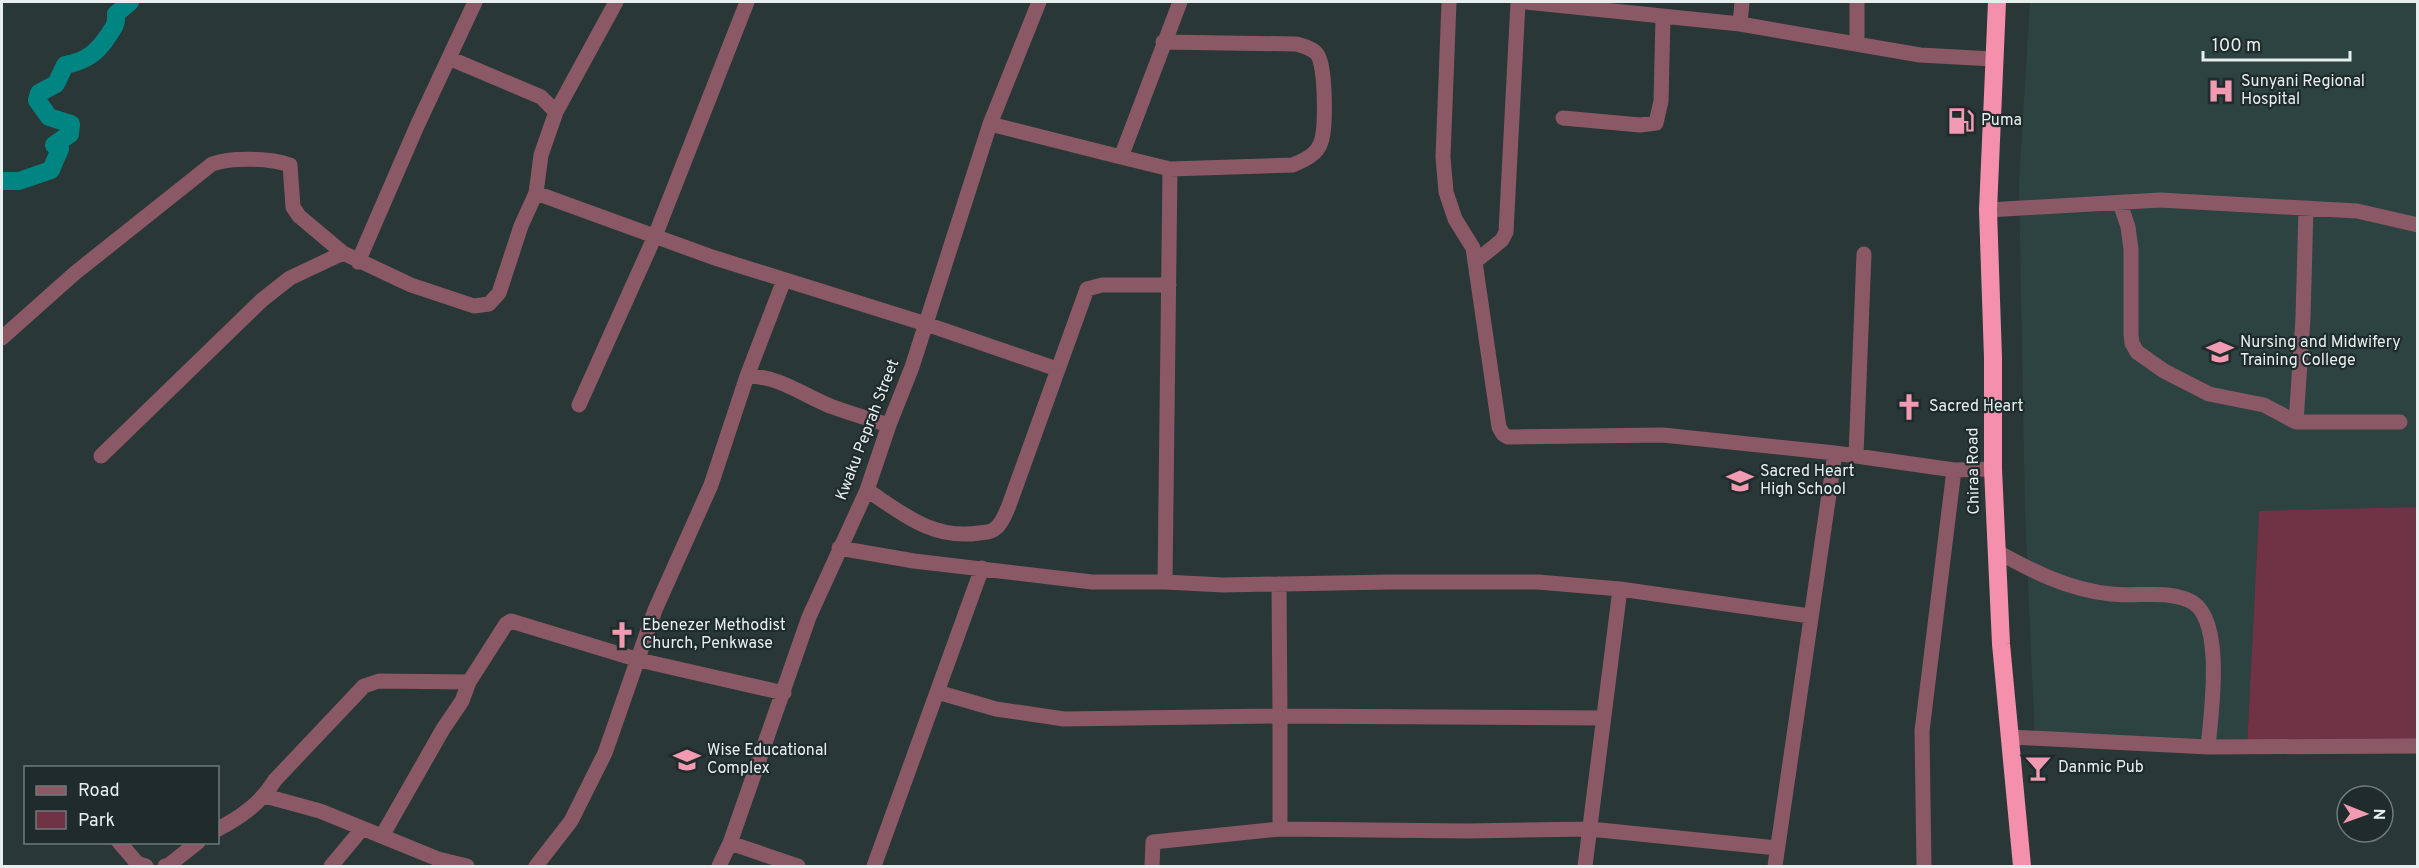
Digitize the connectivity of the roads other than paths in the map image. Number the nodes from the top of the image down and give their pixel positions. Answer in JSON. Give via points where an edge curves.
{"nodes":[{"id":1,"x":475,"y":2,"type":"edge"},
{"id":2,"x":616,"y":2,"type":"edge"},
{"id":3,"x":747,"y":2,"type":"edge"},
{"id":4,"x":1039,"y":2,"type":"edge"},
{"id":5,"x":1180,"y":2,"type":"edge"},
{"id":6,"x":1449,"y":2,"type":"edge"},
{"id":7,"x":1518,"y":2,"type":"edge"},
{"id":8,"x":1526,"y":2,"type":"edge"},
{"id":9,"x":1742,"y":2,"type":"edge"},
{"id":10,"x":1857,"y":2,"type":"edge"},
{"id":11,"x":1997,"y":2,"type":"edge"},
{"id":12,"x":1663,"y":17,"type":"junction"},
{"id":13,"x":1740,"y":24,"type":"junction"},
{"id":14,"x":1163,"y":42,"type":"junction"},
{"id":15,"x":1857,"y":44,"type":"junction"},
{"id":16,"x":449,"y":58,"type":"junction"},
{"id":17,"x":1993,"y":59,"type":"junction"},
{"id":18,"x":556,"y":112,"type":"junction"},
{"id":19,"x":1563,"y":118,"type":"dead end"},
{"id":20,"x":990,"y":124,"type":"junction"},
{"id":21,"x":1121,"y":157,"type":"junction"},
{"id":22,"x":1170,"y":169,"type":"junction"},
{"id":23,"x":536,"y":193,"type":"junction"},
{"id":24,"x":2120,"y":203,"type":"junction"},
{"id":25,"x":2306,"y":208,"type":"junction"},
{"id":26,"x":1988,"y":210,"type":"junction"},
{"id":27,"x":2418,"y":225,"type":"edge"},
{"id":28,"x":655,"y":236,"type":"junction"},
{"id":29,"x":343,"y":253,"type":"junction"},
{"id":30,"x":1864,"y":254,"type":"dead end"},
{"id":31,"x":358,"y":261,"type":"junction"},
{"id":32,"x":1476,"y":261,"type":"junction"},
{"id":33,"x":784,"y":280,"type":"junction"},
{"id":34,"x":1168,"y":285,"type":"junction"},
{"id":35,"x":926,"y":324,"type":"junction"},
{"id":36,"x":2,"y":338,"type":"edge"},
{"id":37,"x":1057,"y":369,"type":"junction"},
{"id":38,"x":747,"y":376,"type":"junction"},
{"id":39,"x":579,"y":405,"type":"dead end"},
{"id":40,"x":2400,"y":422,"type":"dead end"},
{"id":41,"x":2296,"y":423,"type":"junction"},
{"id":42,"x":889,"y":425,"type":"junction"},
{"id":43,"x":1835,"y":453,"type":"junction"},
{"id":44,"x":101,"y":456,"type":"dead end"},
{"id":45,"x":1856,"y":456,"type":"junction"},
{"id":46,"x":1993,"y":469,"type":"junction"},
{"id":47,"x":1954,"y":470,"type":"junction"},
{"id":48,"x":867,"y":490,"type":"junction"},
{"id":49,"x":839,"y":548,"type":"junction"},
{"id":50,"x":1996,"y":551,"type":"junction"},
{"id":51,"x":982,"y":568,"type":"junction"},
{"id":52,"x":1165,"y":582,"type":"junction"},
{"id":53,"x":1279,"y":584,"type":"junction"},
{"id":54,"x":1620,"y":589,"type":"junction"},
{"id":55,"x":1810,"y":616,"type":"junction"},
{"id":56,"x":639,"y":660,"type":"junction"},
{"id":57,"x":469,"y":682,"type":"junction"},
{"id":58,"x":937,"y":692,"type":"junction"},
{"id":59,"x":784,"y":693,"type":"junction"},
{"id":60,"x":1280,"y":716,"type":"junction"},
{"id":61,"x":1603,"y":718,"type":"junction"},
{"id":62,"x":2011,"y":737,"type":"junction"},
{"id":63,"x":2418,"y":746,"type":"edge"},
{"id":64,"x":2208,"y":747,"type":"junction"},
{"id":65,"x":265,"y":796,"type":"junction"},
{"id":66,"x":219,"y":828,"type":"edge"},
{"id":67,"x":1590,"y":828,"type":"junction"},
{"id":68,"x":362,"y":829,"type":"junction"},
{"id":69,"x":1280,"y":829,"type":"junction"},
{"id":70,"x":382,"y":836,"type":"junction"},
{"id":71,"x":730,"y":843,"type":"junction"},
{"id":72,"x":120,"y":844,"type":"edge"},
{"id":73,"x":197,"y":844,"type":"edge"},
{"id":74,"x":1777,"y":848,"type":"junction"},
{"id":75,"x":146,"y":867,"type":"edge"},
{"id":76,"x":165,"y":867,"type":"edge"},
{"id":77,"x":332,"y":867,"type":"edge"},
{"id":78,"x":467,"y":867,"type":"edge"},
{"id":79,"x":536,"y":867,"type":"edge"},
{"id":80,"x":719,"y":867,"type":"edge"},
{"id":81,"x":798,"y":867,"type":"edge"},
{"id":82,"x":874,"y":867,"type":"edge"},
{"id":83,"x":1152,"y":867,"type":"edge"},
{"id":84,"x":1585,"y":867,"type":"edge"},
{"id":85,"x":1774,"y":867,"type":"edge"},
{"id":86,"x":1924,"y":867,"type":"edge"},
{"id":87,"x":2022,"y":867,"type":"edge"}],
"edges":[{"from":1,"to":16,"type":"street"},
{"from":2,"to":18,"type":"street"},
{"from":3,"to":28,"type":"street"},
{"from":4,"to":20,"type":"street","name":"Kwaku Peprah Street"},
{"from":5,"to":14,"type":"street"},
{"from":6,"to":32,"type":"street","via":[[1443,156],[1446,192]]},
{"from":7,"to":32,"type":"street","via":[[1506,232]]},
{"from":8,"to":12,"type":"street"},
{"from":9,"to":13,"type":"street"},
{"from":10,"to":15,"type":"street"},
{"from":11,"to":17,"type":"highway","name":"Chiraa Road"},
{"from":12,"to":13,"type":"street"},
{"from":12,"to":19,"type":"street","via":[[1656,123]]},
{"from":13,"to":15,"type":"street"},
{"from":14,"to":21,"type":"street"},
{"from":14,"to":22,"type":"street","via":[[1296,44],[1317,54],[1323,87],[1321,143],[1310,157],[1293,165]]},
{"from":15,"to":17,"type":"street","via":[[1920,55]]},
{"from":16,"to":18,"type":"street","via":[[541,97]]},
{"from":16,"to":31,"type":"street"},
{"from":17,"to":26,"type":"highway","name":"Chiraa Road"},
{"from":18,"to":23,"type":"street","via":[[541,155]]},
{"from":20,"to":21,"type":"street"},
{"from":20,"to":35,"type":"street","name":"Kwaku Peprah Street"},
{"from":21,"to":22,"type":"street"},
{"from":22,"to":34,"type":"street"},
{"from":23,"to":28,"type":"street"},
{"from":23,"to":31,"type":"street","via":[[499,293],[489,304],[474,306],[461,302]]},
{"from":24,"to":25,"type":"street","via":[[2160,200]]},
{"from":24,"to":26,"type":"street"},
{"from":24,"to":41,"type":"street","via":[[2129,236],[2130,334],[2137,352],[2163,371],[2209,394],[2264,405]]},
{"from":25,"to":27,"type":"street","via":[[2372,213]]},
{"from":25,"to":41,"type":"street"},
{"from":26,"to":46,"type":"highway","name":"Chiraa Road"},
{"from":28,"to":33,"type":"street"},
{"from":28,"to":39,"type":"street"},
{"from":29,"to":31,"type":"street"},
{"from":29,"to":36,"type":"street","via":[[293,207],[290,165],[221,161],[212,164],[75,273]]},
{"from":29,"to":44,"type":"street","via":[[290,278],[262,300]]},
{"from":30,"to":45,"type":"street"},
{"from":32,"to":43,"type":"street","via":[[1499,427],[1508,437],[1663,435]]},
{"from":33,"to":35,"type":"street"},
{"from":33,"to":38,"type":"street"},
{"from":34,"to":37,"type":"street","via":[[1102,285],[1087,289]]},
{"from":34,"to":52,"type":"street"},
{"from":35,"to":37,"type":"street"},
{"from":35,"to":42,"type":"street","name":"Kwaku Peprah Street"},
{"from":37,"to":48,"type":"street","via":[[1008,508],[991,532],[936,532]]},
{"from":38,"to":42,"type":"street","via":[[764,376],[832,406]]},
{"from":38,"to":56,"type":"street","via":[[711,485],[655,610]]},
{"from":40,"to":41,"type":"street"},
{"from":42,"to":48,"type":"street","name":"Kwaku Peprah Street"},
{"from":43,"to":45,"type":"street"},
{"from":43,"to":55,"type":"street"},
{"from":45,"to":47,"type":"street"},
{"from":46,"to":47,"type":"street"},
{"from":46,"to":50,"type":"highway","name":"Chiraa Road"},
{"from":47,"to":86,"type":"street","via":[[1922,731]]},
{"from":48,"to":49,"type":"street","name":"Kwaku Peprah Street"},
{"from":49,"to":51,"type":"street"},
{"from":49,"to":59,"type":"street","name":"Kwaku Peprah Street","via":[[809,617]]},
{"from":50,"to":62,"type":"highway","name":"Chiraa Road"},
{"from":50,"to":64,"type":"street","via":[[2032,571],[2078,588],[2112,595],[2173,596],[2199,606],[2214,644]]},
{"from":51,"to":52,"type":"street","via":[[1092,582]]},
{"from":51,"to":58,"type":"street"},
{"from":52,"to":53,"type":"street"},
{"from":53,"to":54,"type":"street","via":[[1538,582]]},
{"from":53,"to":60,"type":"street"},
{"from":54,"to":55,"type":"street"},
{"from":54,"to":61,"type":"street"},
{"from":55,"to":74,"type":"street"},
{"from":56,"to":57,"type":"street","via":[[511,621]]},
{"from":56,"to":59,"type":"street"},
{"from":56,"to":79,"type":"street","via":[[605,753],[571,821]]},
{"from":57,"to":65,"type":"street","via":[[379,681],[364,686],[275,780]]},
{"from":57,"to":70,"type":"street"},
{"from":58,"to":60,"type":"street","via":[[996,709],[1064,719]]},
{"from":58,"to":82,"type":"street"},
{"from":59,"to":71,"type":"street","name":"Kwaku Peprah Street"},
{"from":60,"to":61,"type":"street"},
{"from":60,"to":69,"type":"street"},
{"from":61,"to":67,"type":"street"},
{"from":62,"to":64,"type":"street"},
{"from":62,"to":87,"type":"highway","name":"Chiraa Road"},
{"from":63,"to":64,"type":"street"},
{"from":65,"to":66,"type":"street"},
{"from":65,"to":68,"type":"street","via":[[320,811]]},
{"from":67,"to":69,"type":"street"},
{"from":67,"to":74,"type":"street"},
{"from":67,"to":84,"type":"street"},
{"from":68,"to":70,"type":"street"},
{"from":68,"to":77,"type":"street"},
{"from":69,"to":83,"type":"street","via":[[1153,842]]},
{"from":70,"to":78,"type":"street"},
{"from":71,"to":80,"type":"street","name":"Kwaku Peprah Street"},
{"from":71,"to":81,"type":"street"},
{"from":72,"to":75,"type":"street"},
{"from":73,"to":76,"type":"street"},
{"from":74,"to":85,"type":"street"}]}
